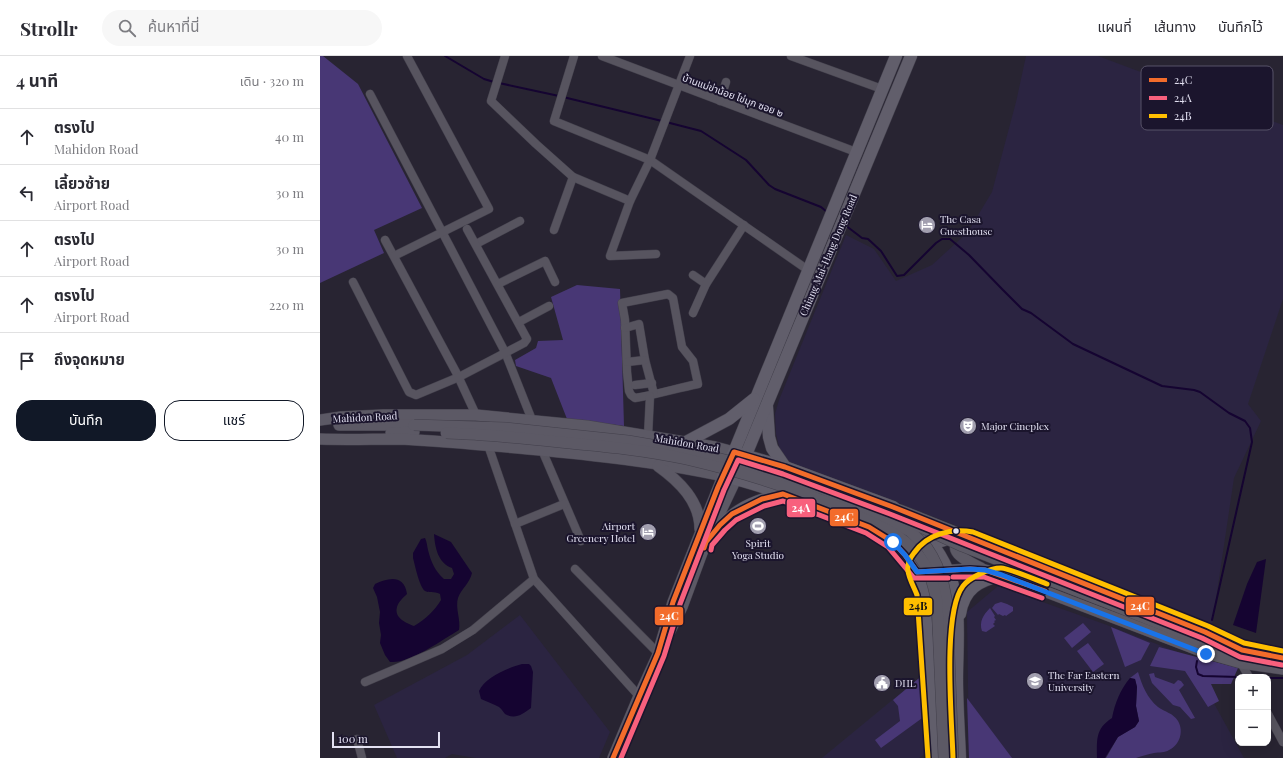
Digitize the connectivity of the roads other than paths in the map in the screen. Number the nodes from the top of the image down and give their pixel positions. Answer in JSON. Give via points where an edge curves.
{"nodes":[{"id":1,"x":407,"y":56,"type":"edge"},
{"id":2,"x":505,"y":56,"type":"edge"},
{"id":3,"x":574,"y":56,"type":"edge"},
{"id":4,"x":602,"y":56,"type":"edge"},
{"id":5,"x":690,"y":56,"type":"edge"},
{"id":6,"x":791,"y":56,"type":"edge"},
{"id":7,"x":896,"y":56,"type":"edge"},
{"id":8,"x":911,"y":56,"type":"edge"},
{"id":9,"x":726,"y":82,"type":"dead end"},
{"id":10,"x":678,"y":86,"type":"junction"},
{"id":11,"x":882,"y":89,"type":"junction"},
{"id":12,"x":370,"y":94,"type":"dead end"},
{"id":13,"x":720,"y":101,"type":"junction"},
{"id":14,"x":856,"y":152,"type":"junction"},
{"id":15,"x":650,"y":160,"type":"junction"},
{"id":16,"x":573,"y":177,"type":"junction"},
{"id":17,"x":630,"y":201,"type":"junction"},
{"id":18,"x":520,"y":221,"type":"dead end"},
{"id":19,"x":744,"y":225,"type":"junction"},
{"id":20,"x":467,"y":228,"type":"dead end"},
{"id":21,"x":554,"y":230,"type":"dead end"},
{"id":22,"x":442,"y":233,"type":"junction"},
{"id":23,"x":385,"y":240,"type":"dead end"},
{"id":24,"x":476,"y":244,"type":"junction"},
{"id":25,"x":656,"y":254,"type":"dead end"},
{"id":26,"x":394,"y":256,"type":"junction"},
{"id":27,"x":808,"y":270,"type":"junction"},
{"id":28,"x":693,"y":276,"type":"dead end"},
{"id":29,"x":353,"y":282,"type":"dead end"},
{"id":30,"x":555,"y":282,"type":"dead end"},
{"id":31,"x":498,"y":284,"type":"junction"},
{"id":32,"x":706,"y":284,"type":"junction"},
{"id":33,"x":549,"y":306,"type":"dead end"},
{"id":34,"x":693,"y":313,"type":"dead end"},
{"id":35,"x":518,"y":322,"type":"junction"},
{"id":36,"x":625,"y":328,"type":"junction"},
{"id":37,"x":505,"y":352,"type":"junction"},
{"id":38,"x":645,"y":360,"type":"junction"},
{"id":39,"x":627,"y":362,"type":"junction"},
{"id":40,"x":458,"y":377,"type":"junction"},
{"id":41,"x":652,"y":383,"type":"junction"},
{"id":42,"x":635,"y":385,"type":"dead end"},
{"id":43,"x":652,"y":395,"type":"junction"},
{"id":44,"x":755,"y":399,"type":"junction"},
{"id":45,"x":767,"y":402,"type":"junction"},
{"id":46,"x":476,"y":415,"type":"junction"},
{"id":47,"x":320,"y":420,"type":"edge"},
{"id":48,"x":532,"y":420,"type":"junction"},
{"id":49,"x":320,"y":425,"type":"edge"},
{"id":50,"x":414,"y":428,"type":"junction"},
{"id":51,"x":609,"y":429,"type":"junction"},
{"id":52,"x":320,"y":436,"type":"edge"},
{"id":53,"x":648,"y":436,"type":"junction"},
{"id":54,"x":320,"y":439,"type":"edge"},
{"id":55,"x":686,"y":442,"type":"junction"},
{"id":56,"x":488,"y":445,"type":"junction"},
{"id":57,"x":542,"y":450,"type":"junction"},
{"id":58,"x":739,"y":454,"type":"junction"},
{"id":59,"x":605,"y":457,"type":"junction"},
{"id":60,"x":655,"y":464,"type":"junction"},
{"id":61,"x":785,"y":467,"type":"junction"},
{"id":62,"x":723,"y":476,"type":"junction"},
{"id":63,"x":736,"y":479,"type":"junction"},
{"id":64,"x":823,"y":489,"type":"junction"},
{"id":65,"x":783,"y":494,"type":"junction"},
{"id":66,"x":564,"y":504,"type":"junction"},
{"id":67,"x":893,"y":507,"type":"junction"},
{"id":68,"x":514,"y":524,"type":"junction"},
{"id":69,"x":703,"y":538,"type":"junction"},
{"id":70,"x":966,"y":538,"type":"junction"},
{"id":71,"x":581,"y":542,"type":"dead end"},
{"id":72,"x":932,"y":544,"type":"junction"},
{"id":73,"x":575,"y":569,"type":"dead end"},
{"id":74,"x":985,"y":570,"type":"junction"},
{"id":75,"x":916,"y":571,"type":"junction"},
{"id":76,"x":948,"y":571,"type":"junction"},
{"id":77,"x":1002,"y":575,"type":"junction"},
{"id":78,"x":534,"y":579,"type":"junction"},
{"id":79,"x":958,"y":627,"type":"junction"},
{"id":80,"x":1242,"y":650,"type":"junction"},
{"id":81,"x":928,"y":651,"type":"junction"},
{"id":82,"x":957,"y":651,"type":"junction"},
{"id":83,"x":658,"y":653,"type":"junction"},
{"id":84,"x":1283,"y":658,"type":"edge"},
{"id":85,"x":1242,"y":663,"type":"junction"},
{"id":86,"x":1283,"y":669,"type":"edge"},
{"id":87,"x":1248,"y":674,"type":"edge"},
{"id":88,"x":365,"y":682,"type":"dead end"},
{"id":89,"x":639,"y":696,"type":"junction"},
{"id":90,"x":1271,"y":720,"type":"edge"},
{"id":91,"x":357,"y":739,"type":"dead end"},
{"id":92,"x":1283,"y":742,"type":"edge"},
{"id":93,"x":362,"y":758,"type":"edge"},
{"id":94,"x":613,"y":758,"type":"edge"},
{"id":95,"x":935,"y":758,"type":"edge"},
{"id":96,"x":944,"y":758,"type":"edge"},
{"id":97,"x":953,"y":758,"type":"edge"},
{"id":98,"x":960,"y":758,"type":"edge"}],
"edges":[{"from":1,"to":22,"type":"street","via":[[489,209]]},
{"from":2,"to":16,"type":"street","via":[[491,101]]},
{"from":3,"to":15,"type":"street","via":[[554,121]]},
{"from":4,"to":10,"type":"street","name":"บ้านแม่ข่าน้อย ไข่มุก ซอย ๒"},
{"from":5,"to":10,"type":"street"},
{"from":6,"to":11,"type":"street"},
{"from":7,"to":11,"type":"main road","name":"Chiang Mai-Hang Dong Road"},
{"from":8,"to":45,"type":"main road","name":"Chiang Mai-Hang Dong Road"},
{"from":9,"to":13,"type":"street"},
{"from":10,"to":13,"type":"street","name":"บ้านแม่ข่าน้อย ไข่มุก ซอย ๒"},
{"from":10,"to":15,"type":"street"},
{"from":11,"to":14,"type":"main road","name":"Chiang Mai-Hang Dong Road"},
{"from":12,"to":22,"type":"street"},
{"from":13,"to":14,"type":"street","name":"บ้านแม่ข่าน้อย ไข่มุก ซอย ๒"},
{"from":14,"to":27,"type":"main road","name":"Chiang Mai-Hang Dong Road"},
{"from":15,"to":17,"type":"street"},
{"from":15,"to":19,"type":"street"},
{"from":16,"to":17,"type":"street"},
{"from":16,"to":21,"type":"street"},
{"from":17,"to":25,"type":"street","via":[[610,256]]},
{"from":18,"to":24,"type":"street"},
{"from":19,"to":27,"type":"street"},
{"from":19,"to":32,"type":"street"},
{"from":20,"to":24,"type":"street"},
{"from":22,"to":26,"type":"street"},
{"from":22,"to":37,"type":"street"},
{"from":23,"to":26,"type":"street"},
{"from":24,"to":31,"type":"street"},
{"from":26,"to":40,"type":"street"},
{"from":27,"to":44,"type":"main road","name":"Chiang Mai-Hang Dong Road"},
{"from":28,"to":32,"type":"street"},
{"from":29,"to":40,"type":"street","via":[[409,392],[416,395]]},
{"from":30,"to":31,"type":"street","via":[[545,261]]},
{"from":31,"to":35,"type":"street"},
{"from":32,"to":34,"type":"street"},
{"from":33,"to":35,"type":"street"},
{"from":35,"to":37,"type":"street","via":[[527,340]]},
{"from":36,"to":38,"type":"street","via":[[639,324]]},
{"from":36,"to":39,"type":"street"},
{"from":36,"to":43,"type":"street","via":[[622,303],[671,295],[682,347],[693,361],[698,384]]},
{"from":37,"to":40,"type":"street"},
{"from":37,"to":48,"type":"street"},
{"from":38,"to":39,"type":"street"},
{"from":38,"to":41,"type":"street"},
{"from":39,"to":43,"type":"street","via":[[629,391],[632,396],[635,398]]},
{"from":40,"to":46,"type":"street"},
{"from":41,"to":42,"type":"street"},
{"from":41,"to":43,"type":"street"},
{"from":43,"to":53,"type":"street"},
{"from":44,"to":55,"type":"main road","via":[[729,419]]},
{"from":44,"to":58,"type":"main road","name":"Chiang Mai-Hang Dong Road"},
{"from":45,"to":58,"type":"main road","name":"Chiang Mai-Hang Dong Road"},
{"from":45,"to":61,"type":"main road","via":[[772,448]]},
{"from":46,"to":47,"type":"main road","name":"Mahidon Road","via":[[383,415]]},
{"from":46,"to":48,"type":"main road","name":"Mahidon Road"},
{"from":48,"to":51,"type":"main road","name":"Mahidon Road"},
{"from":49,"to":50,"type":"main road","name":"Mahidon Road"},
{"from":50,"to":52,"type":"main road","name":"Mahidon Road"},
{"from":50,"to":64,"type":"main road","name":"Mahidon Road","bridge":true,"via":[[506,428],[635,442],[737,463]]},
{"from":50,"to":96,"type":"main road","name":"Mahidon Road","bridge":true,"via":[[624,449],[685,459],[807,495],[836,506],[901,538],[928,568],[934,586],[937,602]]},
{"from":51,"to":53,"type":"main road","name":"Mahidon Road"},
{"from":51,"to":59,"type":"main road","via":[[617,435],[619,444],[616,452]]},
{"from":53,"to":55,"type":"main road","name":"Mahidon Road"},
{"from":54,"to":56,"type":"main road","name":"Mahidon Road"},
{"from":55,"to":58,"type":"main road","name":"Mahidon Road"},
{"from":56,"to":57,"type":"main road","name":"Mahidon Road"},
{"from":56,"to":68,"type":"street"},
{"from":57,"to":59,"type":"main road","name":"Mahidon Road"},
{"from":57,"to":66,"type":"street"},
{"from":58,"to":61,"type":"main road","name":"Mahidon Road"},
{"from":58,"to":62,"type":"main road"},
{"from":58,"to":63,"type":"main road"},
{"from":59,"to":60,"type":"main road","name":"Mahidon Road"},
{"from":60,"to":62,"type":"main road","name":"Mahidon Road"},
{"from":60,"to":69,"type":"main road","via":[[673,476],[690,496],[697,510]]},
{"from":61,"to":67,"type":"main road","name":"Mahidon Road"},
{"from":62,"to":63,"type":"main road","name":"Mahidon Road"},
{"from":62,"to":69,"type":"main road"},
{"from":63,"to":65,"type":"main road","name":"Mahidon Road"},
{"from":63,"to":69,"type":"main road"},
{"from":64,"to":80,"type":"main road","bridge":true,"via":[[884,510],[962,546],[1202,641]]},
{"from":64,"to":97,"type":"main road","name":"Mahidon Road","bridge":true,"via":[[910,531],[927,548],[937,566],[948,614]]},
{"from":65,"to":69,"type":"main road","via":[[762,499],[732,514]]},
{"from":65,"to":75,"type":"main road","name":"Mahidon Road","via":[[869,527],[893,542]]},
{"from":66,"to":68,"type":"street"},
{"from":66,"to":71,"type":"street"},
{"from":67,"to":70,"type":"main road"},
{"from":67,"to":72,"type":"main road","name":"Mahidon Road","via":[[908,518]]},
{"from":68,"to":78,"type":"street"},
{"from":69,"to":83,"type":"main road","via":[[682,607]]},
{"from":70,"to":72,"type":"main road","via":[[951,538]]},
{"from":70,"to":74,"type":"main road","via":[[957,544],[958,554]]},
{"from":70,"to":80,"type":"main road","via":[[1205,632]]},
{"from":72,"to":75,"type":"main road","via":[[919,557]]},
{"from":72,"to":76,"type":"main road","name":"Mahidon Road"},
{"from":73,"to":83,"type":"street"},
{"from":74,"to":76,"type":"main road"},
{"from":74,"to":77,"type":"main road"},
{"from":75,"to":76,"type":"main road"},
{"from":75,"to":81,"type":"main road","name":"Mahidon Road","via":[[924,593]]},
{"from":76,"to":79,"type":"main road","name":"Mahidon Road","via":[[955,593]]},
{"from":77,"to":79,"type":"main road","via":[[986,579],[969,590],[961,607]]},
{"from":77,"to":85,"type":"main road","via":[[1206,654]]},
{"from":78,"to":88,"type":"street","via":[[473,630],[442,649]]},
{"from":78,"to":89,"type":"street"},
{"from":79,"to":82,"type":"main road","name":"Mahidon Road"},
{"from":80,"to":84,"type":"main road"},
{"from":81,"to":82,"type":"main road","via":[[933,644],[941,642],[953,645]]},
{"from":81,"to":95,"type":"main road","name":"Mahidon Road"},
{"from":82,"to":98,"type":"main road","name":"Mahidon Road"},
{"from":83,"to":89,"type":"main road"},
{"from":85,"to":86,"type":"main road"},
{"from":85,"to":87,"type":"street"},
{"from":89,"to":94,"type":"main road"},
{"from":90,"to":92,"type":"street"},
{"from":91,"to":93,"type":"street"}]}
